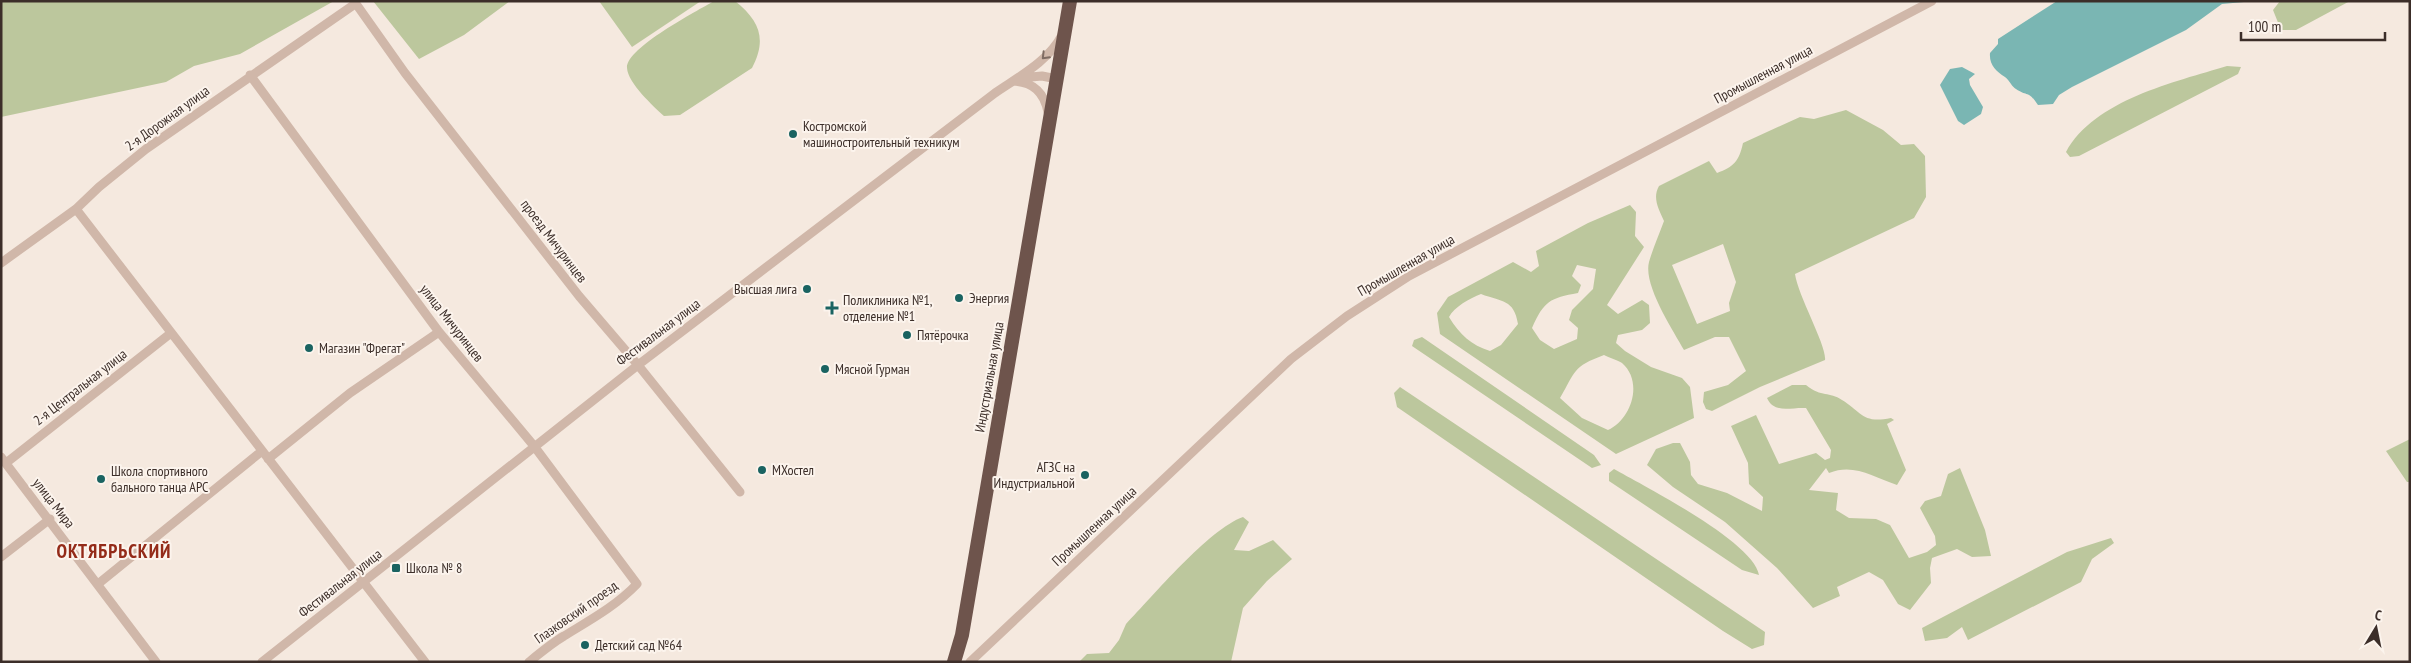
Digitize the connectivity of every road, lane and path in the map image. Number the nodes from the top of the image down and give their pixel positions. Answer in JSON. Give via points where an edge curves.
{"nodes":[{"id":1,"x":1932,"y":1,"type":"edge"},
{"id":2,"x":354,"y":2,"type":"edge"},
{"id":3,"x":1071,"y":4,"type":"edge"},
{"id":4,"x":1067,"y":24,"type":"junction"},
{"id":5,"x":250,"y":75,"type":"junction"},
{"id":6,"x":1057,"y":79,"type":"junction"},
{"id":7,"x":1013,"y":80,"type":"junction"},
{"id":8,"x":1050,"y":121,"type":"junction"},
{"id":9,"x":76,"y":209,"type":"junction"},
{"id":10,"x":1,"y":263,"type":"edge"},
{"id":11,"x":440,"y":332,"type":"junction"},
{"id":12,"x":171,"y":333,"type":"junction"},
{"id":13,"x":638,"y":365,"type":"junction"},
{"id":14,"x":534,"y":446,"type":"junction"},
{"id":15,"x":265,"y":455,"type":"junction"},
{"id":16,"x":4,"y":460,"type":"edge"},
{"id":17,"x":740,"y":492,"type":"dead end"},
{"id":18,"x":50,"y":519,"type":"junction"},
{"id":19,"x":1,"y":557,"type":"edge"},
{"id":20,"x":362,"y":583,"type":"junction"},
{"id":21,"x":98,"y":584,"type":"junction"},
{"id":22,"x":637,"y":584,"type":"joint"},
{"id":23,"x":156,"y":662,"type":"edge"},
{"id":24,"x":262,"y":662,"type":"edge"},
{"id":25,"x":425,"y":662,"type":"edge"},
{"id":26,"x":529,"y":662,"type":"edge"},
{"id":27,"x":954,"y":662,"type":"edge"},
{"id":28,"x":970,"y":662,"type":"edge"}],
"edges":[{"from":1,"to":28,"type":"street","name":"Промышленная улица","via":[[1409,276],[1347,316],[1291,359]]},
{"from":2,"to":5,"type":"street","name":"2-я Дорожная улица"},
{"from":2,"to":13,"type":"street","name":"проезд Мичуринцев","via":[[405,73],[579,296]]},
{"from":3,"to":4,"type":"highway","name":"Индустриальная улица"},
{"from":4,"to":6,"type":"highway","name":"Индустриальная улица"},
{"from":4,"to":7,"type":"street","name":"Фестивальная улица","one_way":true,"via":[[1058,42],[1045,56]]},
{"from":5,"to":9,"type":"street","name":"2-я Дорожная улица","via":[[146,149]]},
{"from":5,"to":11,"type":"street","name":"улица Мичуринцев"},
{"from":6,"to":7,"type":"street","via":[[1042,76]]},
{"from":6,"to":8,"type":"highway","name":"Индустриальная улица"},
{"from":7,"to":8,"type":"street","via":[[1024,82],[1042,94]]},
{"from":7,"to":13,"type":"street","name":"Фестивальная улица"},
{"from":8,"to":27,"type":"highway","name":"Индустриальная улица","via":[[962,635]]},
{"from":9,"to":10,"type":"street","name":"2-я Дорожная улица"},
{"from":9,"to":12,"type":"street"},
{"from":11,"to":14,"type":"street","name":"улица Мичуринцев"},
{"from":11,"to":15,"type":"street"},
{"from":12,"to":15,"type":"street"},
{"from":12,"to":16,"type":"street","name":"2-я Центральная улица"},
{"from":13,"to":14,"type":"street","name":"Фестивальная улица"},
{"from":13,"to":17,"type":"street","name":"проезд Мичуринцев"},
{"from":14,"to":20,"type":"street","name":"Фестивальная улица"},
{"from":14,"to":22,"type":"street","name":"улица Мичуринцев"},
{"from":15,"to":20,"type":"street"},
{"from":15,"to":21,"type":"street"},
{"from":16,"to":18,"type":"street","name":"улица Мира"},
{"from":18,"to":19,"type":"street"},
{"from":18,"to":21,"type":"street","name":"улица Мира"},
{"from":20,"to":24,"type":"street","name":"Фестивальная улица"},
{"from":20,"to":25,"type":"street"},
{"from":21,"to":23,"type":"street","name":"улица Мира"},
{"from":22,"to":26,"type":"street","name":"Глазковский проезд","via":[[624,598],[587,624],[563,636]]}]}
